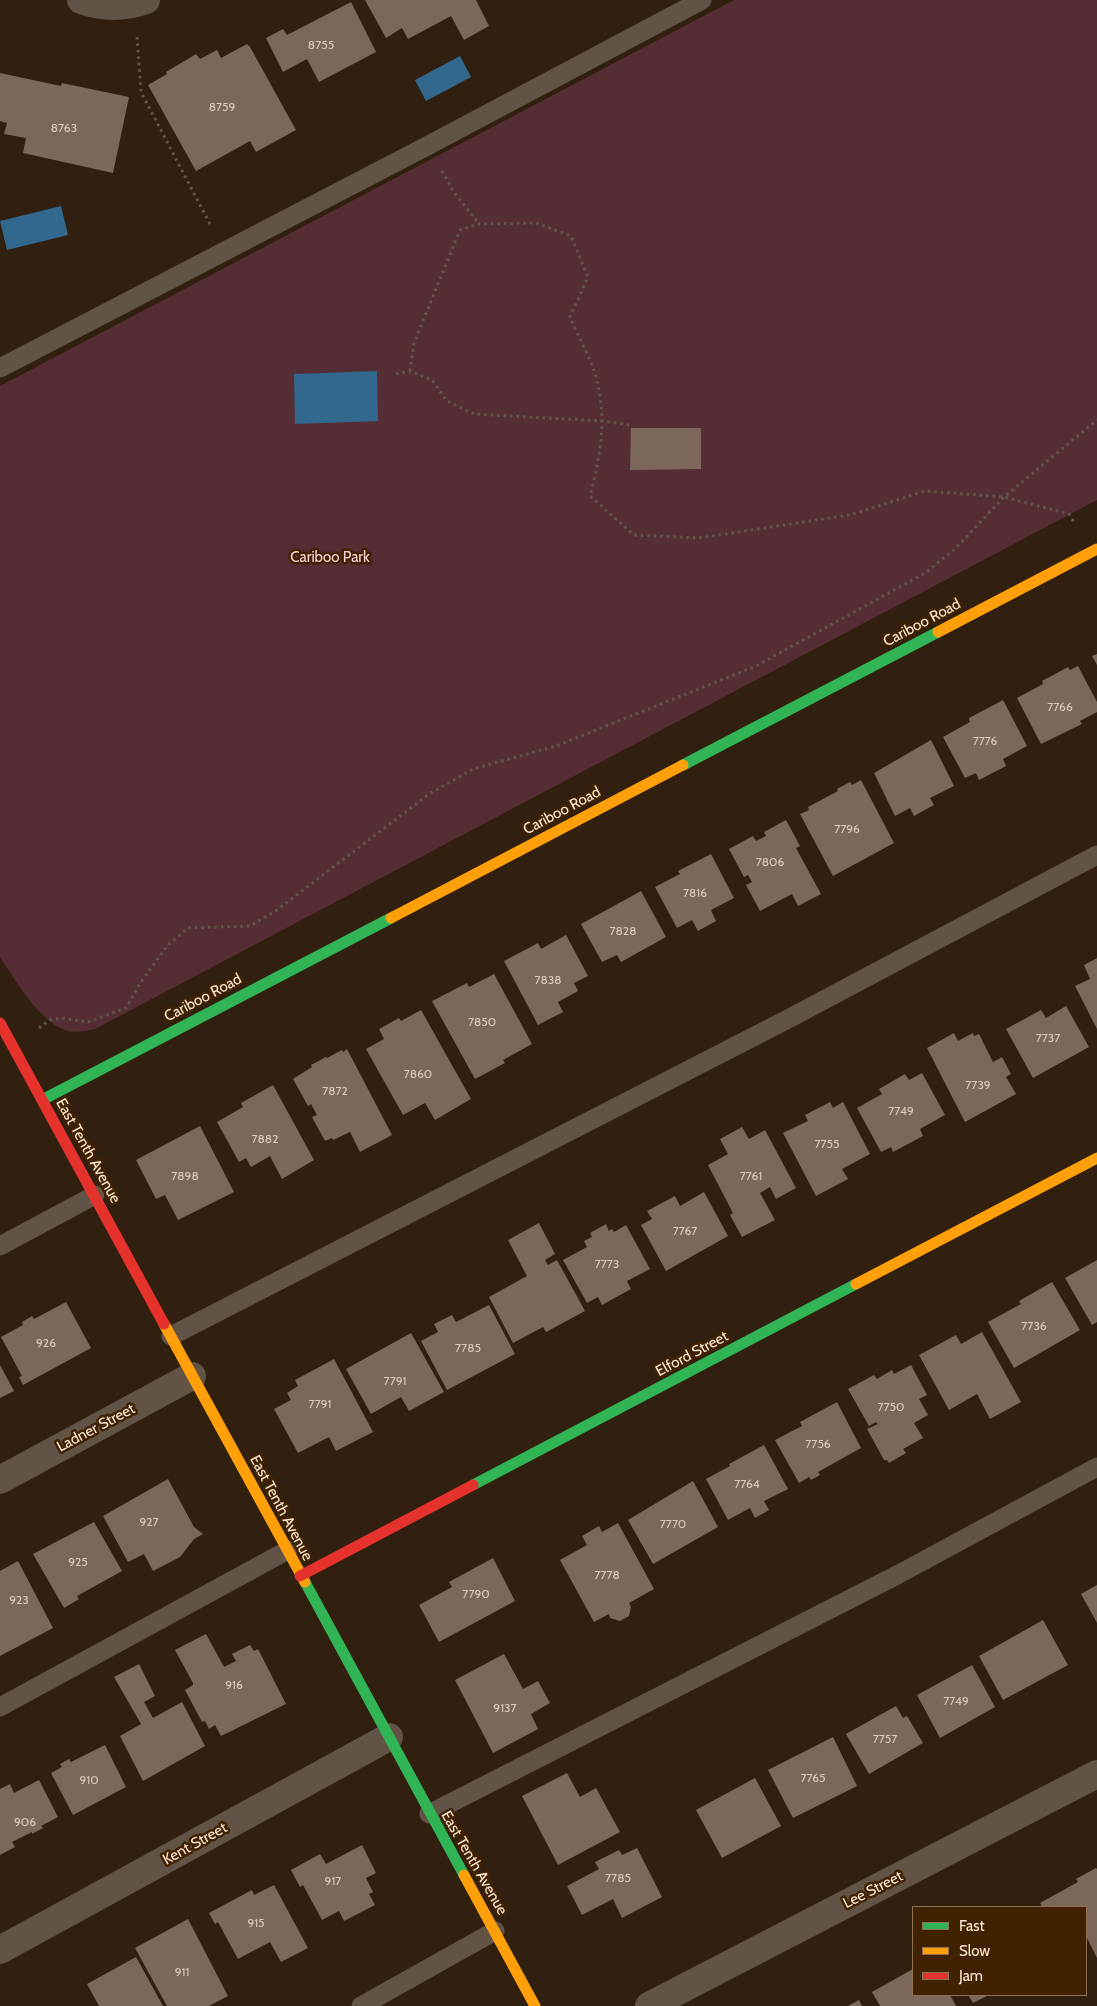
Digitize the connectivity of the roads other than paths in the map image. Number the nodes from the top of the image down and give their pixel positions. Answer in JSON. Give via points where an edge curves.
{"nodes":[{"id":1,"x":81,"y":0,"type":"edge"},
{"id":2,"x":702,"y":0,"type":"edge"},
{"id":3,"x":140,"y":2,"type":"edge"},
{"id":4,"x":0,"y":368,"type":"edge"},
{"id":5,"x":1094,"y":550,"type":"edge"},
{"id":6,"x":1097,"y":855,"type":"edge"},
{"id":7,"x":0,"y":1023,"type":"edge"},
{"id":8,"x":42,"y":1100,"type":"junction"},
{"id":9,"x":1097,"y":1158,"type":"edge"},
{"id":10,"x":95,"y":1195,"type":"junction"},
{"id":11,"x":0,"y":1246,"type":"edge"},
{"id":12,"x":171,"y":1336,"type":"junction"},
{"id":13,"x":192,"y":1376,"type":"junction"},
{"id":14,"x":1097,"y":1467,"type":"edge"},
{"id":15,"x":0,"y":1480,"type":"edge"},
{"id":16,"x":288,"y":1550,"type":"junction"},
{"id":17,"x":300,"y":1576,"type":"junction"},
{"id":18,"x":0,"y":1707,"type":"edge"},
{"id":19,"x":389,"y":1737,"type":"junction"},
{"id":20,"x":1097,"y":1774,"type":"edge"},
{"id":21,"x":429,"y":1814,"type":"junction"},
{"id":22,"x":495,"y":1930,"type":"junction"},
{"id":23,"x":0,"y":1950,"type":"edge"},
{"id":24,"x":361,"y":2006,"type":"edge"},
{"id":25,"x":535,"y":2006,"type":"edge"},
{"id":26,"x":648,"y":2006,"type":"edge"}],
"edges":[{"from":1,"to":3,"type":"street","via":[[107,6]]},
{"from":2,"to":4,"type":"lane"},
{"from":5,"to":8,"type":"street","name":"Cariboo Road"},
{"from":6,"to":12,"type":"lane","via":[[779,1024]]},
{"from":7,"to":8,"type":"street","name":"East Tenth Avenue"},
{"from":8,"to":10,"type":"street","name":"East Tenth Avenue"},
{"from":9,"to":17,"type":"street","name":"Elford Street"},
{"from":10,"to":11,"type":"lane"},
{"from":10,"to":12,"type":"street","name":"East Tenth Avenue"},
{"from":12,"to":13,"type":"street","name":"East Tenth Avenue"},
{"from":13,"to":15,"type":"street","name":"Ladner Street"},
{"from":13,"to":16,"type":"street","name":"East Tenth Avenue"},
{"from":14,"to":21,"type":"lane","via":[[899,1574]]},
{"from":16,"to":17,"type":"street","name":"East Tenth Avenue"},
{"from":16,"to":18,"type":"lane"},
{"from":17,"to":19,"type":"street","name":"East Tenth Avenue"},
{"from":19,"to":21,"type":"street","name":"East Tenth Avenue"},
{"from":19,"to":23,"type":"street","name":"Kent Street"},
{"from":20,"to":26,"type":"street","name":"Lee Street"},
{"from":21,"to":22,"type":"street","name":"East Tenth Avenue"},
{"from":22,"to":24,"type":"lane"},
{"from":22,"to":25,"type":"street","name":"East Tenth Avenue"}]}
